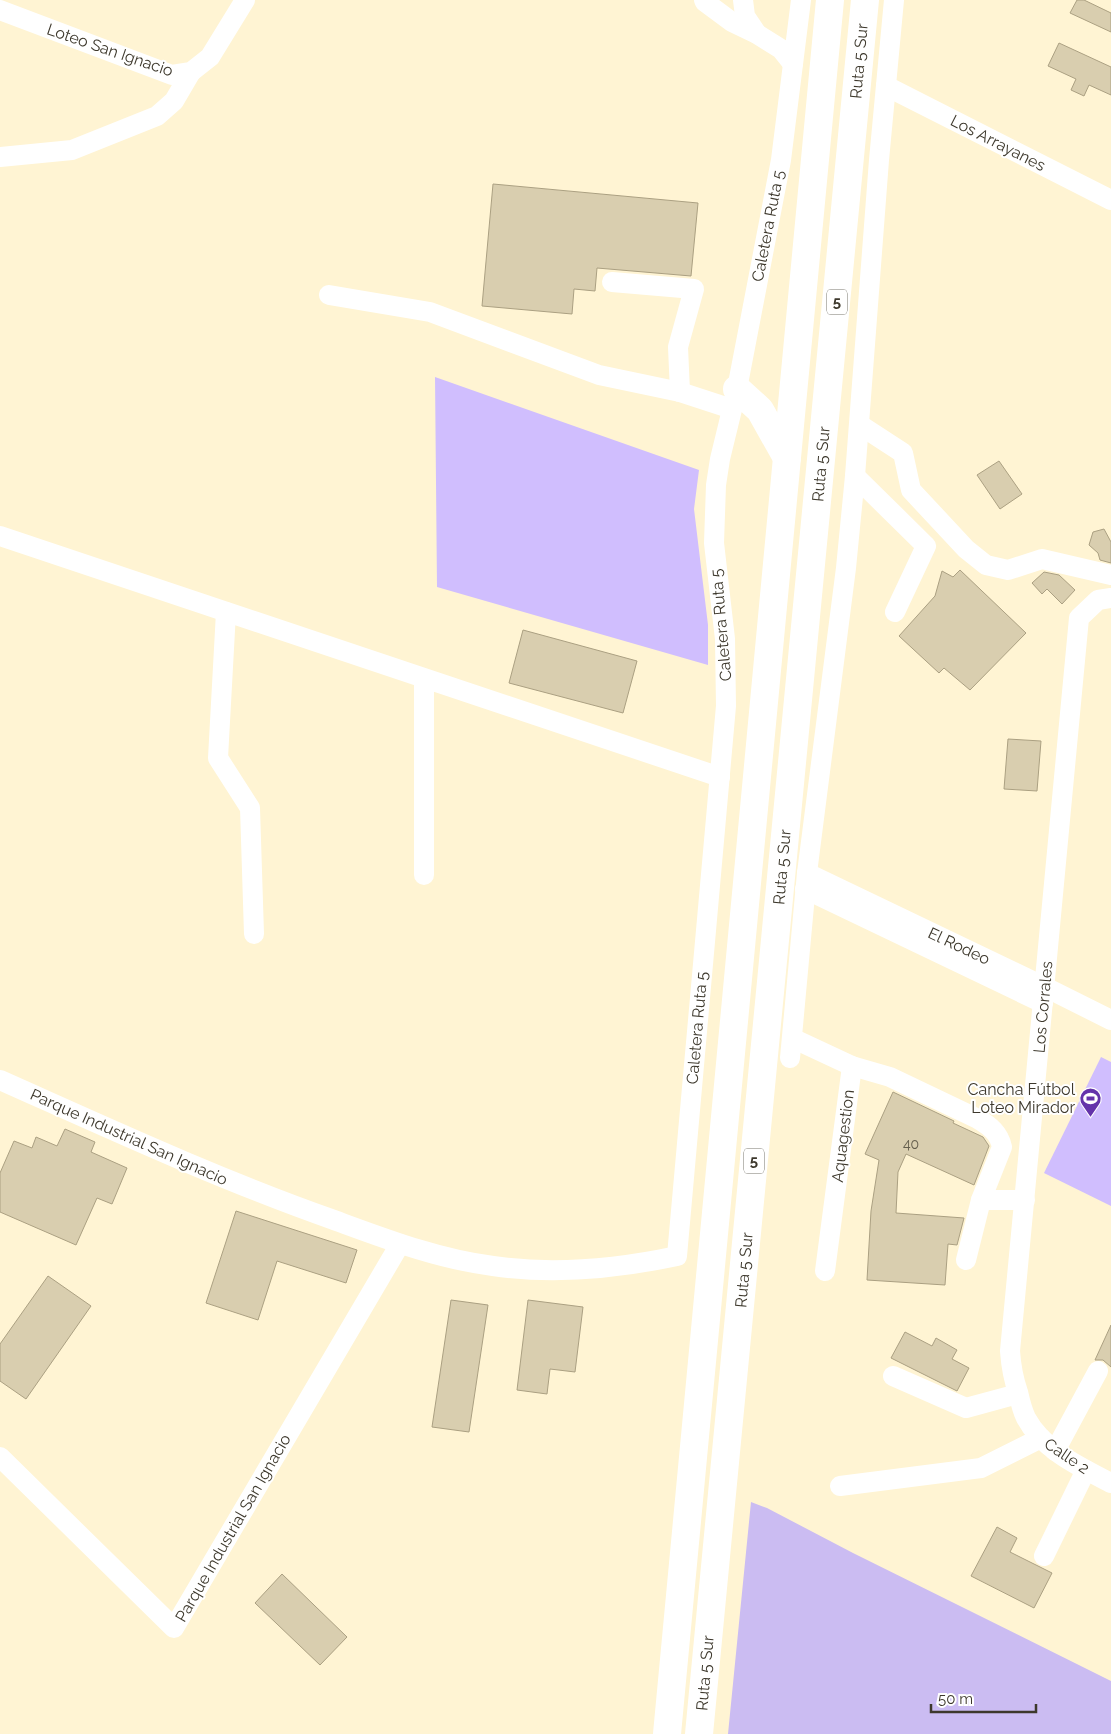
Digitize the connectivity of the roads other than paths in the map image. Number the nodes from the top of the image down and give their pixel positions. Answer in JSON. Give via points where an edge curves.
{"nodes":[{"id":1,"x":245,"y":0,"type":"edge"},
{"id":2,"x":704,"y":0,"type":"edge"},
{"id":3,"x":742,"y":0,"type":"edge"},
{"id":4,"x":801,"y":0,"type":"edge"},
{"id":5,"x":830,"y":0,"type":"edge"},
{"id":6,"x":865,"y":0,"type":"edge"},
{"id":7,"x":894,"y":0,"type":"edge"},
{"id":8,"x":0,"y":10,"type":"edge"},
{"id":9,"x":757,"y":34,"type":"junction"},
{"id":10,"x":793,"y":64,"type":"junction"},
{"id":11,"x":192,"y":72,"type":"junction"},
{"id":12,"x":886,"y":86,"type":"junction"},
{"id":13,"x":0,"y":156,"type":"edge"},
{"id":14,"x":1111,"y":200,"type":"edge"},
{"id":15,"x":612,"y":282,"type":"dead end"},
{"id":16,"x":329,"y":295,"type":"dead end"},
{"id":17,"x":680,"y":392,"type":"junction"},
{"id":18,"x":734,"y":399,"type":"junction"},
{"id":19,"x":860,"y":425,"type":"junction"},
{"id":20,"x":787,"y":458,"type":"junction"},
{"id":21,"x":855,"y":476,"type":"junction"},
{"id":22,"x":0,"y":536,"type":"edge"},
{"id":23,"x":1111,"y":575,"type":"edge"},
{"id":24,"x":1111,"y":598,"type":"edge"},
{"id":25,"x":226,"y":612,"type":"junction"},
{"id":26,"x":895,"y":612,"type":"dead end"},
{"id":27,"x":424,"y":679,"type":"junction"},
{"id":28,"x":720,"y":777,"type":"junction"},
{"id":29,"x":424,"y":875,"type":"dead end"},
{"id":30,"x":806,"y":881,"type":"junction"},
{"id":31,"x":254,"y":934,"type":"dead end"},
{"id":32,"x":1044,"y":995,"type":"junction"},
{"id":33,"x":1111,"y":1020,"type":"edge"},
{"id":34,"x":852,"y":1066,"type":"junction"},
{"id":35,"x":0,"y":1080,"type":"edge"},
{"id":36,"x":981,"y":1200,"type":"junction"},
{"id":37,"x":1025,"y":1200,"type":"junction"},
{"id":38,"x":400,"y":1244,"type":"junction"},
{"id":39,"x":677,"y":1256,"type":"joint"},
{"id":40,"x":966,"y":1260,"type":"dead end"},
{"id":41,"x":826,"y":1271,"type":"dead end"},
{"id":42,"x":1098,"y":1371,"type":"dead end"},
{"id":43,"x":892,"y":1376,"type":"dead end"},
{"id":44,"x":1018,"y":1394,"type":"junction"},
{"id":45,"x":1048,"y":1444,"type":"junction"},
{"id":46,"x":0,"y":1457,"type":"edge"},
{"id":47,"x":1086,"y":1470,"type":"junction"},
{"id":48,"x":1111,"y":1483,"type":"edge"},
{"id":49,"x":840,"y":1486,"type":"dead end"},
{"id":50,"x":1044,"y":1556,"type":"dead end"},
{"id":51,"x":668,"y":1734,"type":"edge"},
{"id":52,"x":700,"y":1734,"type":"edge"}],
"edges":[{"from":1,"to":11,"type":"street","name":"Loteo San Ignacio","via":[[210,57]]},
{"from":2,"to":9,"type":"street","via":[[732,22]]},
{"from":3,"to":9,"type":"street","via":[[744,16]]},
{"from":4,"to":10,"type":"street","name":"Caletera Ruta 5"},
{"from":5,"to":20,"type":"highway","name":"Ruta 5 Sur","number":"5"},
{"from":6,"to":52,"type":"highway","name":"Ruta 5 Sur","number":"5"},
{"from":7,"to":12,"type":"street"},
{"from":8,"to":11,"type":"street","name":"Loteo San Ignacio","via":[[172,75]]},
{"from":9,"to":10,"type":"street","via":[[781,49]]},
{"from":10,"to":18,"type":"street","name":"Caletera Ruta 5","via":[[781,160]]},
{"from":11,"to":13,"type":"street","via":[[174,101],[157,116],[72,150]]},
{"from":12,"to":14,"type":"street","name":"Los Arrayanes"},
{"from":12,"to":19,"type":"street"},
{"from":15,"to":17,"type":"street","via":[[694,289],[678,347]]},
{"from":16,"to":17,"type":"street","via":[[430,312],[599,375]]},
{"from":17,"to":18,"type":"street"},
{"from":18,"to":20,"type":"highway","via":[[760,410]]},
{"from":18,"to":28,"type":"street","name":"Caletera Ruta 5","via":[[720,459],[714,514],[726,673]]},
{"from":19,"to":21,"type":"street"},
{"from":19,"to":23,"type":"street","via":[[903,453],[911,490],[966,549],[986,565],[1008,570],[1042,559]]},
{"from":20,"to":51,"type":"highway","name":"Ruta 5 Sur","number":"5"},
{"from":21,"to":26,"type":"street","via":[[926,546]]},
{"from":21,"to":30,"type":"street"},
{"from":22,"to":25,"type":"street"},
{"from":24,"to":32,"type":"street","name":"Los Corrales","via":[[1098,600],[1079,618]]},
{"from":25,"to":27,"type":"street"},
{"from":25,"to":31,"type":"street","via":[[218,758],[250,808]]},
{"from":27,"to":28,"type":"street"},
{"from":27,"to":29,"type":"street"},
{"from":28,"to":39,"type":"street","name":"Caletera Ruta 5"},
{"from":30,"to":32,"type":"street","name":"El Rodeo"},
{"from":30,"to":34,"type":"street","name":"Aquagestion","via":[[791,1048]]},
{"from":32,"to":33,"type":"street","name":"El Rodeo"},
{"from":32,"to":37,"type":"street","name":"Los Corrales"},
{"from":34,"to":36,"type":"street","via":[[890,1077],[990,1127],[1002,1147]]},
{"from":34,"to":41,"type":"street","name":"Aquagestion"},
{"from":35,"to":38,"type":"street","name":"Parque Industrial San Ignacio","via":[[264,1196]]},
{"from":36,"to":37,"type":"street"},
{"from":36,"to":40,"type":"street"},
{"from":37,"to":44,"type":"street","name":"Los Corrales","via":[[1010,1351]]},
{"from":38,"to":39,"type":"street","name":"Parque Industrial San Ignacio","via":[[462,1261],[526,1270],[594,1269]]},
{"from":38,"to":46,"type":"street","name":"Parque Industrial San Ignacio","via":[[174,1628]]},
{"from":42,"to":45,"type":"street"},
{"from":43,"to":44,"type":"street","via":[[966,1408]]},
{"from":44,"to":45,"type":"street","name":"Calle 2","via":[[1026,1418]]},
{"from":45,"to":47,"type":"street","name":"Calle 2"},
{"from":45,"to":49,"type":"street","via":[[981,1468]]},
{"from":47,"to":48,"type":"street","name":"Calle 2"},
{"from":47,"to":50,"type":"street"}]}
